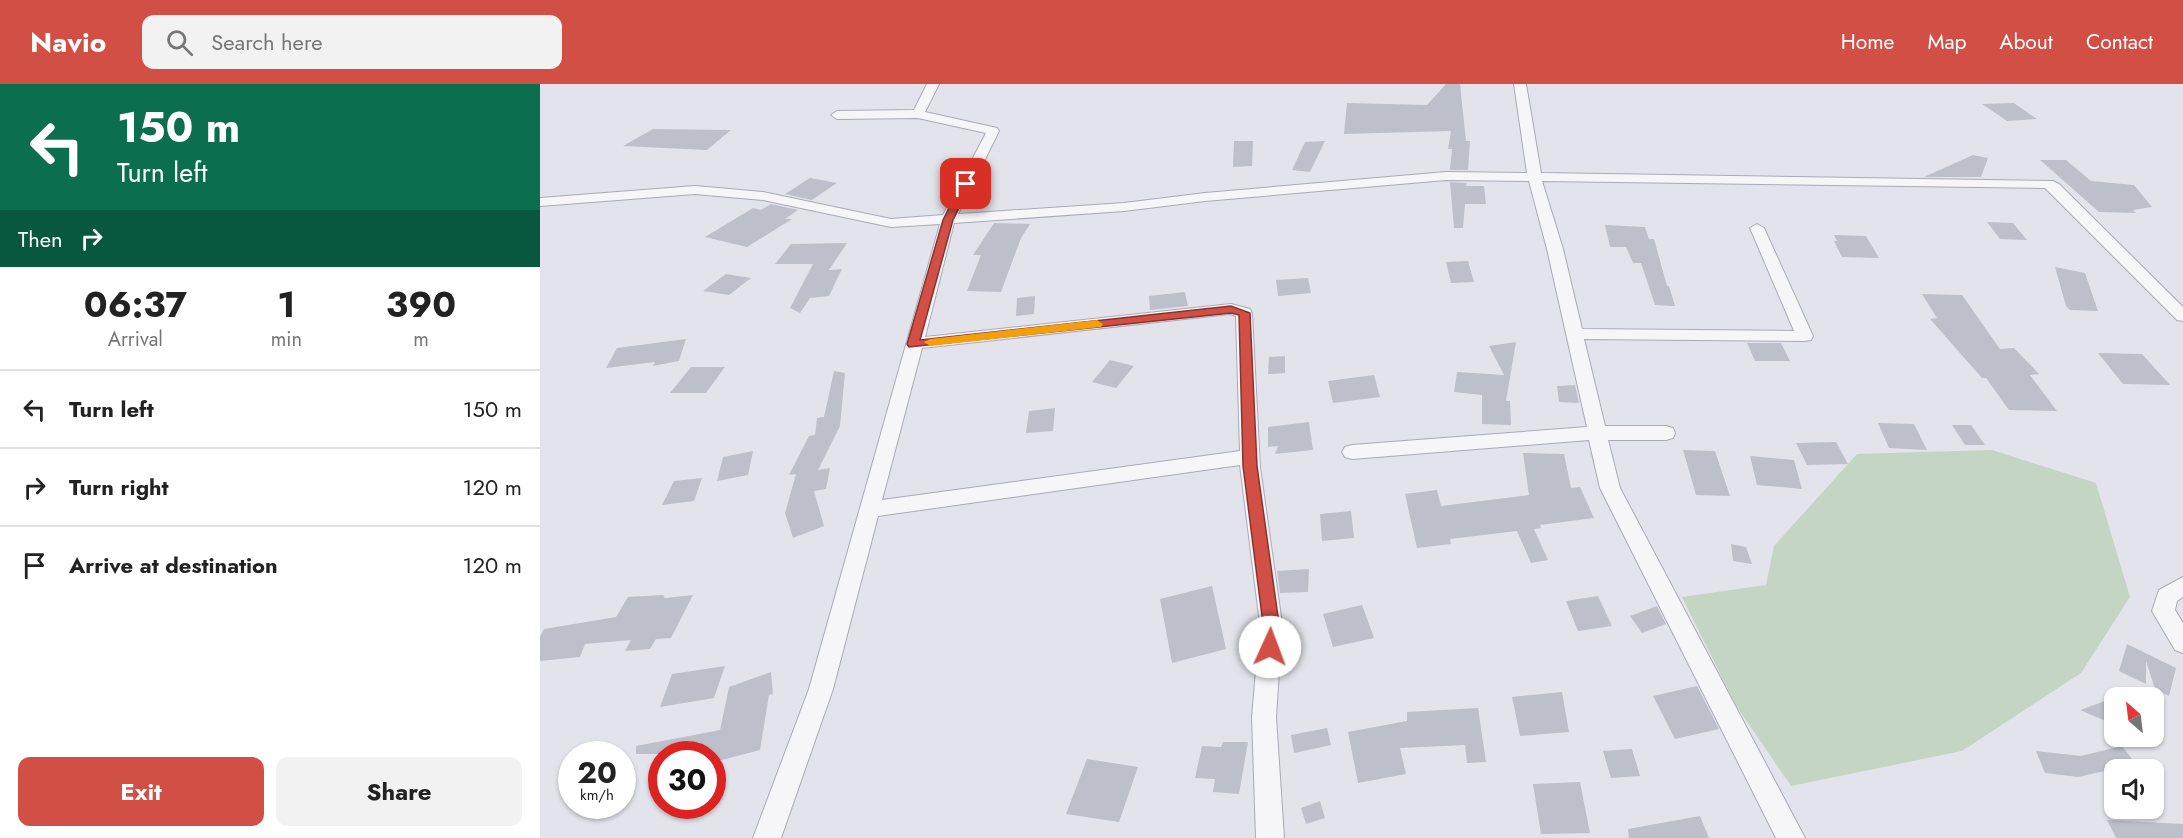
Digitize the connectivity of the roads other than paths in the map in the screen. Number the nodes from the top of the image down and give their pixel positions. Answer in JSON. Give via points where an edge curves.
{"nodes":[{"id":1,"x":933,"y":84,"type":"edge"},
{"id":2,"x":1520,"y":84,"type":"edge"},
{"id":3,"x":918,"y":114,"type":"junction"},
{"id":4,"x":837,"y":115,"type":"dead end"},
{"id":5,"x":1536,"y":176,"type":"junction"},
{"id":6,"x":540,"y":202,"type":"edge"},
{"id":7,"x":948,"y":220,"type":"junction"},
{"id":8,"x":1757,"y":228,"type":"dead end"},
{"id":9,"x":2183,"y":316,"type":"edge"},
{"id":10,"x":1574,"y":334,"type":"junction"},
{"id":11,"x":913,"y":344,"type":"junction"},
{"id":12,"x":1597,"y":433,"type":"junction"},
{"id":13,"x":1666,"y":433,"type":"dead end"},
{"id":14,"x":1352,"y":452,"type":"dead end"},
{"id":15,"x":1249,"y":457,"type":"junction"},
{"id":16,"x":869,"y":510,"type":"junction"},
{"id":17,"x":2183,"y":586,"type":"edge"},
{"id":18,"x":2183,"y":643,"type":"edge"},
{"id":19,"x":768,"y":838,"type":"edge"},
{"id":20,"x":1270,"y":838,"type":"edge"},
{"id":21,"x":1791,"y":838,"type":"edge"}],
"edges":[{"from":1,"to":3,"type":"street"},
{"from":2,"to":5,"type":"street"},
{"from":3,"to":4,"type":"street"},
{"from":3,"to":7,"type":"street","via":[[993,131]]},
{"from":5,"to":7,"type":"street","via":[[1446,176]]},
{"from":5,"to":9,"type":"street","via":[[2048,184]]},
{"from":5,"to":10,"type":"street"},
{"from":6,"to":7,"type":"street","via":[[695,190],[763,196],[891,223]]},
{"from":7,"to":11,"type":"street"},
{"from":8,"to":10,"type":"street","via":[[1805,336]]},
{"from":10,"to":12,"type":"street"},
{"from":11,"to":15,"type":"street","via":[[1239,310],[1244,313]]},
{"from":11,"to":16,"type":"street"},
{"from":12,"to":13,"type":"street"},
{"from":12,"to":14,"type":"street"},
{"from":12,"to":21,"type":"street","via":[[1610,488]]},
{"from":15,"to":16,"type":"street"},
{"from":15,"to":20,"type":"street","via":[[1271,624],[1264,717]]},
{"from":16,"to":19,"type":"street","via":[[821,688]]},
{"from":17,"to":18,"type":"street","via":[[2167,596],[2163,611]]}]}
